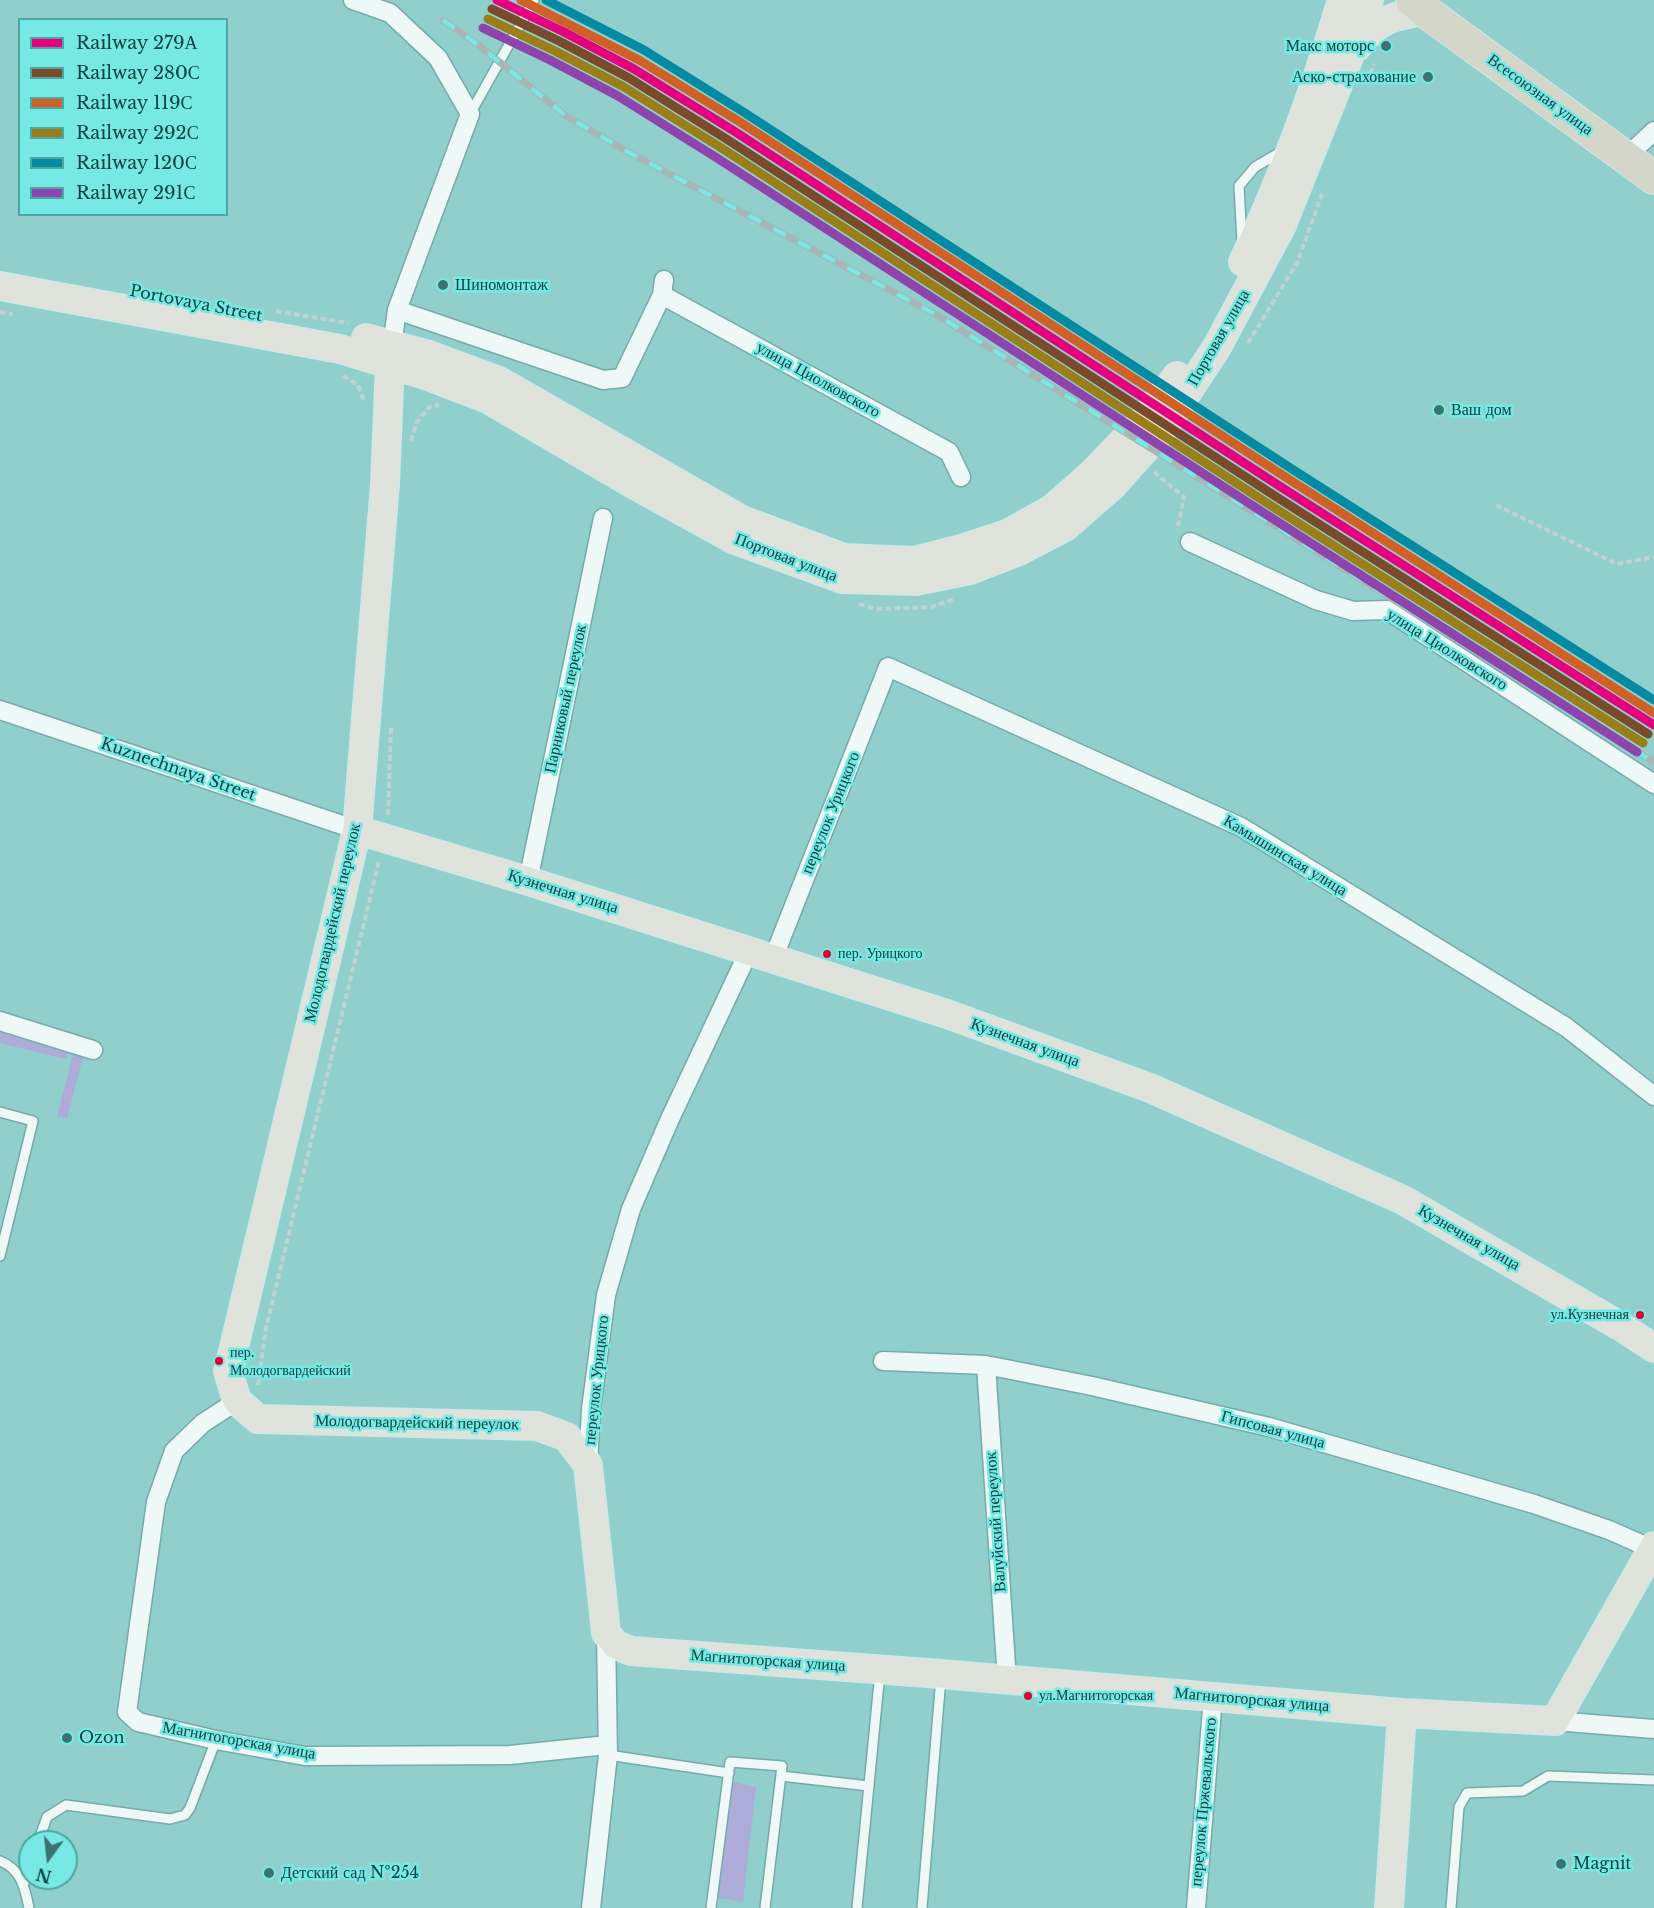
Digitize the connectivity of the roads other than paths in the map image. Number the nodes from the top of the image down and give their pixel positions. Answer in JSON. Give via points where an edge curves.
{"nodes":[{"id":1,"x":353,"y":0,"type":"edge"},
{"id":2,"x":534,"y":0,"type":"edge"},
{"id":3,"x":1325,"y":0,"type":"edge"},
{"id":4,"x":1342,"y":0,"type":"edge"},
{"id":5,"x":1369,"y":0,"type":"edge"},
{"id":6,"x":1412,"y":4,"type":"edge"},
{"id":7,"x":1339,"y":51,"type":"junction"},
{"id":8,"x":470,"y":114,"type":"junction"},
{"id":9,"x":1654,"y":131,"type":"edge"},
{"id":10,"x":1625,"y":158,"type":"junction"},
{"id":11,"x":1654,"y":178,"type":"edge"},
{"id":12,"x":0,"y":267,"type":"edge"},
{"id":13,"x":0,"y":286,"type":"edge"},
{"id":14,"x":398,"y":310,"type":"junction"},
{"id":15,"x":391,"y":354,"type":"junction"},
{"id":16,"x":961,"y":477,"type":"dead end"},
{"id":17,"x":603,"y":518,"type":"dead end"},
{"id":18,"x":1190,"y":542,"type":"road end"},
{"id":19,"x":888,"y":667,"type":"joint"},
{"id":20,"x":0,"y":710,"type":"edge"},
{"id":21,"x":1654,"y":784,"type":"edge"},
{"id":22,"x":357,"y":830,"type":"junction"},
{"id":23,"x":528,"y":881,"type":"junction"},
{"id":24,"x":761,"y":955,"type":"junction"},
{"id":25,"x":0,"y":1020,"type":"edge"},
{"id":26,"x":93,"y":1050,"type":"dead end"},
{"id":27,"x":1654,"y":1096,"type":"edge"},
{"id":28,"x":0,"y":1112,"type":"edge"},
{"id":29,"x":4,"y":1222,"type":"edge"},
{"id":30,"x":0,"y":1256,"type":"edge"},
{"id":31,"x":1654,"y":1348,"type":"edge"},
{"id":32,"x":883,"y":1361,"type":"dead end"},
{"id":33,"x":986,"y":1365,"type":"junction"},
{"id":34,"x":247,"y":1395,"type":"junction"},
{"id":35,"x":588,"y":1465,"type":"junction"},
{"id":36,"x":1653,"y":1548,"type":"edge"},
{"id":37,"x":606,"y":1633,"type":"junction"},
{"id":38,"x":880,"y":1669,"type":"junction"},
{"id":39,"x":941,"y":1674,"type":"junction"},
{"id":40,"x":1007,"y":1680,"type":"junction"},
{"id":41,"x":1213,"y":1697,"type":"junction"},
{"id":42,"x":1402,"y":1713,"type":"junction"},
{"id":43,"x":1555,"y":1721,"type":"junction"},
{"id":44,"x":1654,"y":1729,"type":"edge"},
{"id":45,"x":216,"y":1740,"type":"junction"},
{"id":46,"x":607,"y":1750,"type":"junction"},
{"id":47,"x":729,"y":1773,"type":"junction"},
{"id":48,"x":781,"y":1776,"type":"junction"},
{"id":49,"x":1654,"y":1779,"type":"edge"},
{"id":50,"x":869,"y":1786,"type":"junction"},
{"id":51,"x":42,"y":1830,"type":"edge"},
{"id":52,"x":0,"y":1861,"type":"edge"},
{"id":53,"x":18,"y":1875,"type":"edge"},
{"id":54,"x":25,"y":1890,"type":"edge"},
{"id":55,"x":29,"y":1908,"type":"edge"},
{"id":56,"x":591,"y":1908,"type":"edge"},
{"id":57,"x":711,"y":1908,"type":"edge"},
{"id":58,"x":765,"y":1908,"type":"edge"},
{"id":59,"x":857,"y":1908,"type":"edge"},
{"id":60,"x":922,"y":1908,"type":"edge"},
{"id":61,"x":1196,"y":1908,"type":"edge"},
{"id":62,"x":1389,"y":1908,"type":"edge"},
{"id":63,"x":1451,"y":1908,"type":"edge"}],
"edges":[{"from":1,"to":8,"type":"street","via":[[390,13],[438,58]]},
{"from":2,"to":8,"type":"lane"},
{"from":3,"to":7,"type":"main road"},
{"from":4,"to":7,"type":"main road","name":"Портовая улица"},
{"from":5,"to":7,"type":"main road","name":"Портовая улица"},
{"from":6,"to":7,"type":"main road","via":[[1403,14],[1378,23]]},
{"from":6,"to":10,"type":"highway","name":"Всесоюзная улица"},
{"from":7,"to":15,"type":"main road","name":"Портовая улица","via":[[1204,340],[1146,418],[1094,473],[1052,509],[1007,534],[961,549],[914,561],[844,558],[742,520],[499,381],[429,355]]},
{"from":7,"to":15,"type":"main road","name":"Портовая улица","via":[[1282,225],[1217,347],[1163,429],[1112,486],[1065,527],[970,570],[916,581],[843,579],[735,540],[488,399]]},
{"from":8,"to":14,"type":"street","name":"Молодогвардейский переулок"},
{"from":9,"to":10,"type":"street"},
{"from":10,"to":11,"type":"highway","name":"Всесоюзная улица"},
{"from":12,"to":15,"type":"main road","name":"Portovaya Street","via":[[346,332]]},
{"from":13,"to":15,"type":"main road","name":"Portovaya Street","via":[[340,350]]},
{"from":14,"to":15,"type":"street","name":"Молодогвардейский переулок"},
{"from":14,"to":16,"type":"street","name":"улица Циолковского","via":[[603,380],[622,378],[663,287],[949,452]]},
{"from":15,"to":22,"type":"main road","name":"Молодогвардейский переулок","via":[[385,484]]},
{"from":17,"to":23,"type":"street","name":"Парниковый переулок"},
{"from":18,"to":21,"type":"street","name":"улица Циолковского","via":[[1316,600],[1353,611],[1387,610]]},
{"from":19,"to":24,"type":"street","name":"переулок Урицкого"},
{"from":19,"to":27,"type":"street","name":"Камышинская улица","via":[[1241,827],[1566,1027]]},
{"from":20,"to":22,"type":"street","name":"Kuznechnaya Street"},
{"from":22,"to":23,"type":"main road","name":"Кузнечная улица"},
{"from":22,"to":34,"type":"main road","name":"Молодогвардейский переулок","via":[[228,1371]]},
{"from":23,"to":24,"type":"main road","name":"Кузнечная улица"},
{"from":24,"to":31,"type":"main road","name":"Кузнечная улица","via":[[947,1014],[1161,1093],[1403,1200]]},
{"from":24,"to":35,"type":"street","name":"переулок Урицкого","via":[[669,1121],[631,1209],[606,1294]]},
{"from":25,"to":26,"type":"street"},
{"from":28,"to":29,"type":"lane","via":[[33,1121]]},
{"from":29,"to":30,"type":"lane"},
{"from":32,"to":33,"type":"street","name":"Гипсовая улица"},
{"from":33,"to":36,"type":"street","name":"Гипсовая улица","via":[[1269,1427],[1534,1504]]},
{"from":33,"to":40,"type":"street","name":"Валуйский переулок"},
{"from":34,"to":35,"type":"main road","name":"Молодогвардейский переулок","via":[[258,1419],[537,1426],[567,1437]]},
{"from":34,"to":45,"type":"street","name":"Магнитогорская улица","via":[[203,1423],[174,1451],[156,1502],[127,1712],[138,1722]]},
{"from":35,"to":37,"type":"main road","name":"переулок Урицкого"},
{"from":36,"to":43,"type":"main road"},
{"from":37,"to":38,"type":"main road","name":"Магнитогорская улица","via":[[616,1645],[631,1651]]},
{"from":37,"to":46,"type":"street","name":"переулок Урицкого"},
{"from":38,"to":39,"type":"main road","name":"Магнитогорская улица"},
{"from":38,"to":50,"type":"lane"},
{"from":39,"to":40,"type":"main road","name":"Магнитогорская улица"},
{"from":39,"to":60,"type":"lane"},
{"from":40,"to":41,"type":"main road","name":"Магнитогорская улица"},
{"from":41,"to":42,"type":"main road","name":"Магнитогорская улица"},
{"from":41,"to":61,"type":"street","name":"переулок Пржевальского"},
{"from":42,"to":43,"type":"main road","name":"Магнитогорская улица"},
{"from":42,"to":62,"type":"main road"},
{"from":43,"to":44,"type":"street","name":"Магнитогорская улица"},
{"from":45,"to":46,"type":"street","name":"Магнитогорская улица","via":[[305,1756],[510,1755]]},
{"from":45,"to":51,"type":"lane","via":[[184,1815],[170,1819],[66,1805],[47,1817]]},
{"from":46,"to":47,"type":"lane"},
{"from":46,"to":56,"type":"street","name":"переулок Урицкого"},
{"from":47,"to":48,"type":"lane","via":[[730,1762],[782,1766]]},
{"from":47,"to":57,"type":"lane"},
{"from":48,"to":50,"type":"lane"},
{"from":48,"to":58,"type":"lane"},
{"from":49,"to":63,"type":"lane","via":[[1548,1776],[1523,1791],[1467,1794],[1459,1807]]},
{"from":50,"to":59,"type":"lane"},
{"from":52,"to":53,"type":"lane","via":[[9,1864]]},
{"from":54,"to":55,"type":"lane"}]}
